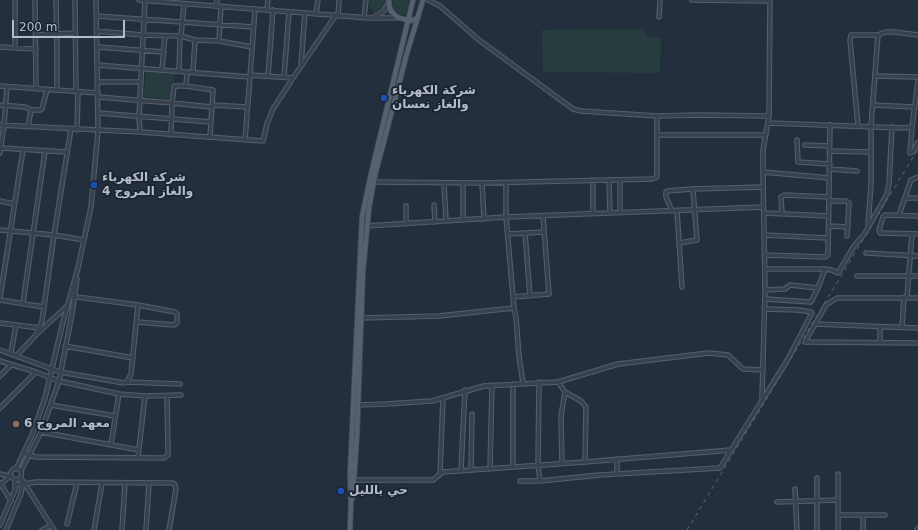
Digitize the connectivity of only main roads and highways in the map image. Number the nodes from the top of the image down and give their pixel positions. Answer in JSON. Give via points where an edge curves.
{"nodes":[{"id":1,"x":414,"y":0,"type":"edge"},
{"id":2,"x":389,"y":1,"type":"edge"},
{"id":3,"x":423,"y":1,"type":"edge"},
{"id":4,"x":419,"y":15,"type":"junction"},
{"id":5,"x":408,"y":21,"type":"junction"},
{"id":6,"x":351,"y":501,"type":"junction"},
{"id":7,"x":350,"y":530,"type":"edge"}],
"edges":[{"from":1,"to":5,"type":"main road"},
{"from":2,"to":5,"type":"main road","via":[[392,13]]},
{"from":3,"to":4,"type":"main road"},
{"from":4,"to":5,"type":"main road","via":[[415,20]]},
{"from":4,"to":6,"type":"main road","via":[[374,182],[366,226]]},
{"from":5,"to":6,"type":"main road","via":[[362,217],[351,436]]},
{"from":6,"to":7,"type":"main road"}]}
